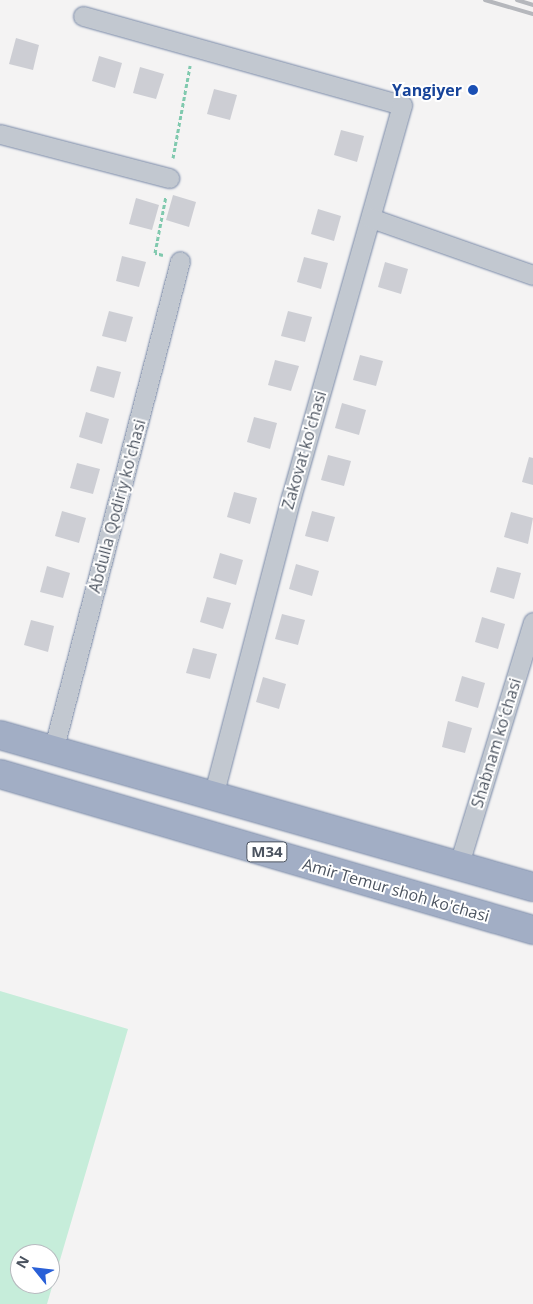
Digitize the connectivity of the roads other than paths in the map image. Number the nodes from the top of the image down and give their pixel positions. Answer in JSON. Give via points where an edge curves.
{"nodes":[{"id":1,"x":83,"y":16,"type":"dead end"},
{"id":2,"x":0,"y":134,"type":"edge"},
{"id":3,"x":169,"y":178,"type":"dead end"},
{"id":4,"x":371,"y":218,"type":"junction"},
{"id":5,"x":180,"y":261,"type":"dead end"},
{"id":6,"x":533,"y":275,"type":"edge"},
{"id":7,"x":533,"y":622,"type":"edge"},
{"id":8,"x":0,"y":735,"type":"edge"},
{"id":9,"x":53,"y":751,"type":"junction"},
{"id":10,"x":0,"y":774,"type":"edge"},
{"id":11,"x":213,"y":797,"type":"junction"},
{"id":12,"x":459,"y":864,"type":"junction"},
{"id":13,"x":533,"y":887,"type":"edge"},
{"id":14,"x":533,"y":930,"type":"edge"}],
"edges":[{"from":1,"to":4,"type":"street","name":"Zakovat ko'chasi","via":[[402,105]]},
{"from":2,"to":3,"type":"street"},
{"from":4,"to":6,"type":"street"},
{"from":4,"to":11,"type":"street","name":"Zakovat ko'chasi","via":[[291,497]]},
{"from":5,"to":9,"type":"street","name":"Abdulla Qodiriy ko'chasi"},
{"from":7,"to":12,"type":"street","name":"Shabnam koʻchasi"},
{"from":8,"to":9,"type":"highway","number":"M34"},
{"from":9,"to":11,"type":"highway","number":"M34"},
{"from":10,"to":14,"type":"highway","name":"Amir Temur shoh ko'chasi","number":"M34"},
{"from":11,"to":12,"type":"highway","number":"M34"},
{"from":12,"to":13,"type":"highway","number":"M34"}]}
